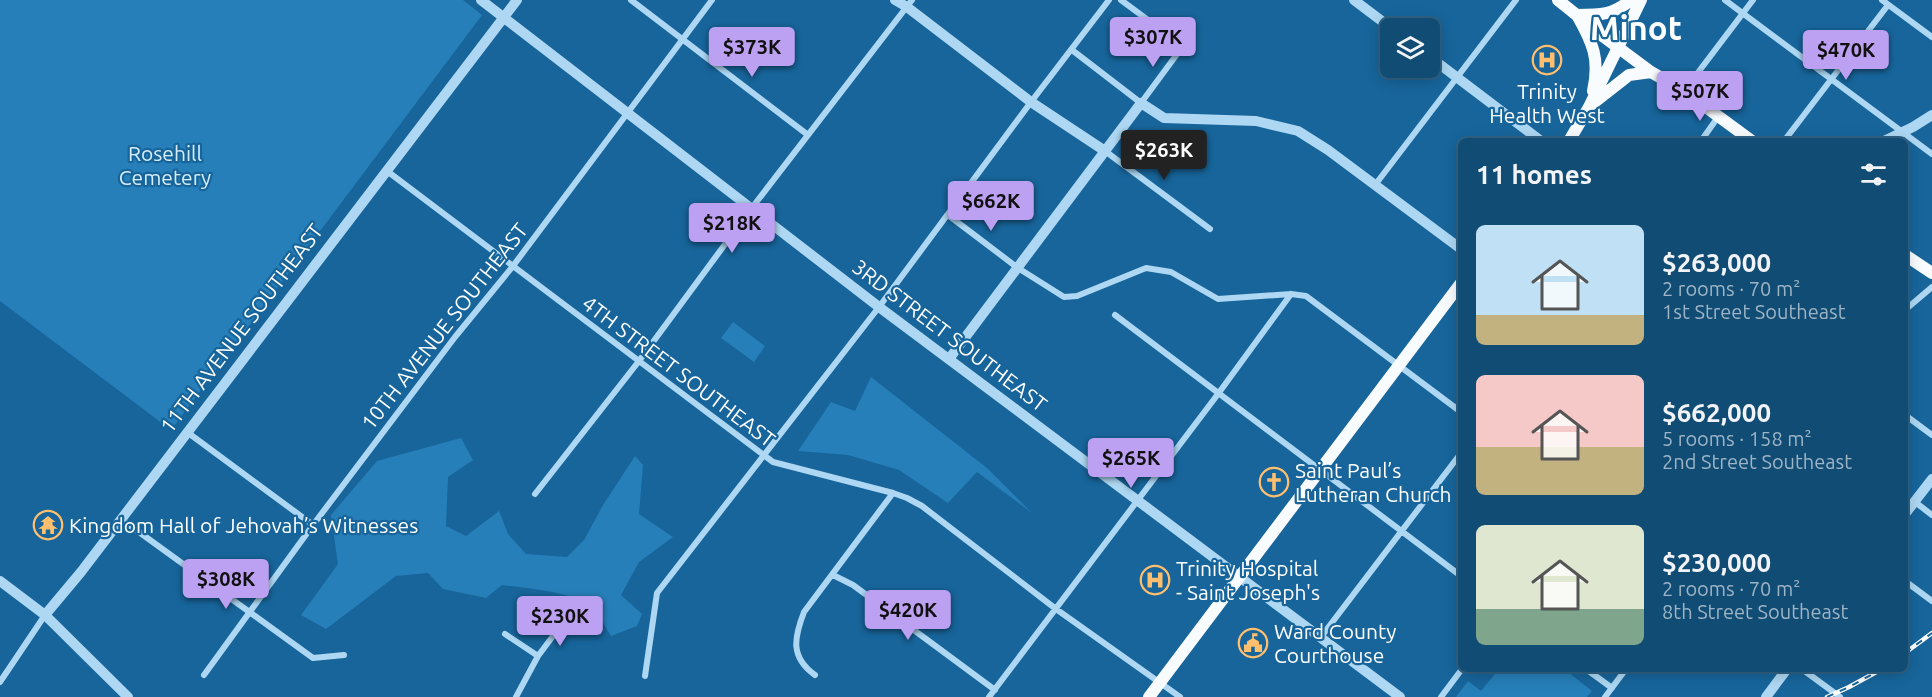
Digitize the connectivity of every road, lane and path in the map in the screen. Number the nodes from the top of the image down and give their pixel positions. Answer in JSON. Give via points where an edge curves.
{"nodes":[{"id":1,"x":481,"y":0,"type":"edge"},
{"id":2,"x":517,"y":0,"type":"edge"},
{"id":3,"x":631,"y":0,"type":"edge"},
{"id":4,"x":712,"y":0,"type":"edge"},
{"id":5,"x":895,"y":0,"type":"edge"},
{"id":6,"x":1109,"y":0,"type":"edge"},
{"id":7,"x":1121,"y":0,"type":"edge"},
{"id":8,"x":1354,"y":0,"type":"edge"},
{"id":9,"x":1516,"y":0,"type":"edge"},
{"id":10,"x":1632,"y":0,"type":"edge"},
{"id":11,"x":1641,"y":0,"type":"edge"},
{"id":12,"x":1725,"y":0,"type":"edge"},
{"id":13,"x":1753,"y":0,"type":"edge"},
{"id":14,"x":1882,"y":0,"type":"edge"},
{"id":15,"x":1559,"y":1,"type":"edge"},
{"id":16,"x":909,"y":3,"type":"edge"},
{"id":17,"x":1888,"y":5,"type":"junction"},
{"id":18,"x":1743,"y":13,"type":"junction"},
{"id":19,"x":1577,"y":15,"type":"junction"},
{"id":20,"x":504,"y":18,"type":"junction"},
{"id":21,"x":1380,"y":19,"type":"edge"},
{"id":22,"x":1932,"y":37,"type":"edge"},
{"id":23,"x":682,"y":40,"type":"junction"},
{"id":24,"x":1617,"y":47,"type":"junction"},
{"id":25,"x":1072,"y":50,"type":"junction"},
{"id":26,"x":1440,"y":65,"type":"edge"},
{"id":27,"x":1651,"y":72,"type":"junction"},
{"id":28,"x":1456,"y":78,"type":"junction"},
{"id":29,"x":1832,"y":80,"type":"junction"},
{"id":30,"x":1684,"y":91,"type":"junction"},
{"id":31,"x":1031,"y":102,"type":"junction"},
{"id":32,"x":1141,"y":104,"type":"junction"},
{"id":33,"x":1589,"y":107,"type":"junction"},
{"id":34,"x":627,"y":114,"type":"junction"},
{"id":35,"x":1932,"y":115,"type":"edge"},
{"id":36,"x":1719,"y":116,"type":"junction"},
{"id":37,"x":1902,"y":132,"type":"junction"},
{"id":38,"x":807,"y":135,"type":"junction"},
{"id":39,"x":1537,"y":138,"type":"edge"},
{"id":40,"x":1571,"y":138,"type":"edge"},
{"id":41,"x":1703,"y":138,"type":"edge"},
{"id":42,"x":1748,"y":138,"type":"edge"},
{"id":43,"x":1787,"y":138,"type":"edge"},
{"id":44,"x":1890,"y":138,"type":"edge"},
{"id":45,"x":1105,"y":151,"type":"junction"},
{"id":46,"x":1932,"y":154,"type":"edge"},
{"id":47,"x":386,"y":170,"type":"junction"},
{"id":48,"x":1375,"y":185,"type":"junction"},
{"id":49,"x":751,"y":209,"type":"junction"},
{"id":50,"x":948,"y":214,"type":"junction"},
{"id":51,"x":1210,"y":229,"type":"dead end"},
{"id":52,"x":1458,"y":247,"type":"edge"},
{"id":53,"x":1908,"y":257,"type":"edge"},
{"id":54,"x":513,"y":266,"type":"junction"},
{"id":55,"x":1018,"y":268,"type":"junction"},
{"id":56,"x":1932,"y":273,"type":"edge"},
{"id":57,"x":1458,"y":287,"type":"edge"},
{"id":58,"x":1932,"y":287,"type":"edge"},
{"id":59,"x":1291,"y":294,"type":"junction"},
{"id":60,"x":879,"y":307,"type":"junction"},
{"id":61,"x":1908,"y":307,"type":"edge"},
{"id":62,"x":1115,"y":315,"type":"dead end"},
{"id":63,"x":949,"y":359,"type":"junction"},
{"id":64,"x":639,"y":362,"type":"junction"},
{"id":65,"x":1399,"y":366,"type":"junction"},
{"id":66,"x":1218,"y":394,"type":"junction"},
{"id":67,"x":1458,"y":410,"type":"edge"},
{"id":68,"x":1908,"y":417,"type":"edge"},
{"id":69,"x":187,"y":431,"type":"junction"},
{"id":70,"x":1932,"y":435,"type":"edge"},
{"id":71,"x":764,"y":456,"type":"junction"},
{"id":72,"x":1458,"y":457,"type":"edge"},
{"id":73,"x":1321,"y":469,"type":"junction"},
{"id":74,"x":1932,"y":479,"type":"edge"},
{"id":75,"x":893,"y":493,"type":"junction"},
{"id":76,"x":535,"y":494,"type":"dead end"},
{"id":77,"x":1138,"y":500,"type":"junction"},
{"id":78,"x":1915,"y":502,"type":"junction"},
{"id":79,"x":1908,"y":510,"type":"edge"},
{"id":80,"x":1932,"y":515,"type":"edge"},
{"id":81,"x":121,"y":518,"type":"junction"},
{"id":82,"x":313,"y":525,"type":"junction"},
{"id":83,"x":1402,"y":531,"type":"junction"},
{"id":84,"x":1458,"y":574,"type":"edge"},
{"id":85,"x":833,"y":575,"type":"junction"},
{"id":86,"x":1239,"y":577,"type":"junction"},
{"id":87,"x":0,"y":581,"type":"edge"},
{"id":88,"x":1908,"y":583,"type":"edge"},
{"id":89,"x":1932,"y":601,"type":"edge"},
{"id":90,"x":1056,"y":609,"type":"junction"},
{"id":91,"x":249,"y":612,"type":"junction"},
{"id":92,"x":45,"y":615,"type":"junction"},
{"id":93,"x":562,"y":624,"type":"dead end"},
{"id":94,"x":505,"y":634,"type":"dead end"},
{"id":95,"x":1321,"y":638,"type":"junction"},
{"id":96,"x":344,"y":655,"type":"dead end"},
{"id":97,"x":538,"y":656,"type":"junction"},
{"id":98,"x":1460,"y":672,"type":"edge"},
{"id":99,"x":1590,"y":672,"type":"edge"},
{"id":100,"x":1624,"y":672,"type":"edge"},
{"id":101,"x":1785,"y":672,"type":"edge"},
{"id":102,"x":1806,"y":672,"type":"edge"},
{"id":103,"x":204,"y":675,"type":"dead end"},
{"id":104,"x":815,"y":675,"type":"dead end"},
{"id":105,"x":645,"y":676,"type":"dead end"},
{"id":106,"x":0,"y":682,"type":"edge"},
{"id":107,"x":1159,"y":683,"type":"junction"},
{"id":108,"x":1612,"y":688,"type":"junction"},
{"id":109,"x":995,"y":690,"type":"junction"},
{"id":110,"x":128,"y":697,"type":"edge"},
{"id":111,"x":516,"y":697,"type":"edge"},
{"id":112,"x":989,"y":697,"type":"edge"},
{"id":113,"x":1149,"y":697,"type":"edge"},
{"id":114,"x":1180,"y":697,"type":"edge"},
{"id":115,"x":1400,"y":697,"type":"edge"},
{"id":116,"x":1441,"y":697,"type":"edge"},
{"id":117,"x":1605,"y":697,"type":"edge"},
{"id":118,"x":1766,"y":697,"type":"edge"},
{"id":119,"x":1839,"y":697,"type":"edge"}],
"edges":[{"from":1,"to":20,"type":"street","name":"3RD STREET SOUTHEAST"},
{"from":2,"to":20,"type":"street","name":"11TH AVENUE SOUTHEAST"},
{"from":3,"to":23,"type":"street"},
{"from":4,"to":23,"type":"street","name":"10TH AVENUE SOUTHEAST"},
{"from":5,"to":16,"type":"street"},
{"from":6,"to":25,"type":"street"},
{"from":7,"to":32,"type":"street","via":[[1183,46]]},
{"from":8,"to":21,"type":"street"},
{"from":9,"to":28,"type":"street"},
{"from":10,"to":19,"type":"main road","via":[[1607,14]]},
{"from":11,"to":24,"type":"main road"},
{"from":12,"to":18,"type":"street"},
{"from":13,"to":18,"type":"street"},
{"from":14,"to":17,"type":"street"},
{"from":15,"to":19,"type":"main road"},
{"from":16,"to":31,"type":"street"},
{"from":16,"to":38,"type":"street"},
{"from":17,"to":22,"type":"street"},
{"from":17,"to":29,"type":"street"},
{"from":18,"to":29,"type":"street"},
{"from":18,"to":30,"type":"street"},
{"from":19,"to":24,"type":"main road"},
{"from":19,"to":33,"type":"main road","via":[[1596,56]]},
{"from":20,"to":34,"type":"street","name":"3RD STREET SOUTHEAST"},
{"from":20,"to":47,"type":"street","name":"11TH AVENUE SOUTHEAST"},
{"from":23,"to":34,"type":"street","name":"10TH AVENUE SOUTHEAST"},
{"from":23,"to":38,"type":"street"},
{"from":24,"to":27,"type":"main road"},
{"from":24,"to":33,"type":"main road"},
{"from":25,"to":31,"type":"street"},
{"from":25,"to":32,"type":"street"},
{"from":26,"to":28,"type":"street"},
{"from":27,"to":30,"type":"main road"},
{"from":27,"to":33,"type":"main road","via":[[1629,75]]},
{"from":28,"to":39,"type":"street"},
{"from":28,"to":48,"type":"street"},
{"from":29,"to":37,"type":"street"},
{"from":29,"to":43,"type":"street"},
{"from":30,"to":36,"type":"main road"},
{"from":31,"to":45,"type":"street"},
{"from":31,"to":50,"type":"street"},
{"from":32,"to":45,"type":"street"},
{"from":32,"to":48,"type":"street","via":[[1164,118],[1256,121],[1298,131]]},
{"from":33,"to":40,"type":"main road"},
{"from":34,"to":49,"type":"street","name":"3RD STREET SOUTHEAST"},
{"from":34,"to":54,"type":"street","name":"10TH AVENUE SOUTHEAST"},
{"from":35,"to":37,"type":"street"},
{"from":36,"to":41,"type":"street"},
{"from":36,"to":42,"type":"main road"},
{"from":37,"to":44,"type":"street"},
{"from":37,"to":46,"type":"street"},
{"from":38,"to":49,"type":"street"},
{"from":45,"to":51,"type":"street"},
{"from":45,"to":55,"type":"street"},
{"from":47,"to":54,"type":"street","name":"4TH STREET SOUTHEAST"},
{"from":47,"to":69,"type":"street","name":"11TH AVENUE SOUTHEAST"},
{"from":48,"to":52,"type":"street"},
{"from":49,"to":60,"type":"street","name":"3RD STREET SOUTHEAST"},
{"from":49,"to":64,"type":"street"},
{"from":50,"to":55,"type":"street"},
{"from":50,"to":60,"type":"street"},
{"from":53,"to":56,"type":"main road"},
{"from":54,"to":64,"type":"street","name":"4TH STREET SOUTHEAST"},
{"from":54,"to":82,"type":"street","name":"10TH AVENUE SOUTHEAST"},
{"from":55,"to":59,"type":"street","via":[[1064,297],[1077,296],[1146,268],[1171,272],[1218,298]]},
{"from":55,"to":63,"type":"street"},
{"from":57,"to":65,"type":"main road"},
{"from":58,"to":61,"type":"street"},
{"from":59,"to":65,"type":"street","via":[[1306,296]]},
{"from":59,"to":66,"type":"street"},
{"from":60,"to":63,"type":"street","name":"3RD STREET SOUTHEAST"},
{"from":60,"to":71,"type":"street"},
{"from":62,"to":66,"type":"street"},
{"from":63,"to":77,"type":"street","name":"3RD STREET SOUTHEAST"},
{"from":64,"to":71,"type":"street","name":"4TH STREET SOUTHEAST"},
{"from":64,"to":76,"type":"street"},
{"from":65,"to":67,"type":"street"},
{"from":65,"to":73,"type":"main road"},
{"from":66,"to":73,"type":"street"},
{"from":66,"to":77,"type":"street"},
{"from":68,"to":70,"type":"street"},
{"from":69,"to":81,"type":"street","name":"11TH AVENUE SOUTHEAST"},
{"from":69,"to":82,"type":"street"},
{"from":71,"to":75,"type":"street","name":"4TH STREET SOUTHEAST","via":[[773,462]]},
{"from":71,"to":105,"type":"street","via":[[657,593]]},
{"from":72,"to":83,"type":"street"},
{"from":73,"to":83,"type":"street"},
{"from":73,"to":86,"type":"main road"},
{"from":74,"to":78,"type":"street"},
{"from":75,"to":85,"type":"street"},
{"from":75,"to":90,"type":"street","name":"4TH STREET SOUTHEAST","via":[[922,506]]},
{"from":77,"to":86,"type":"street","name":"3RD STREET SOUTHEAST"},
{"from":77,"to":90,"type":"street"},
{"from":78,"to":79,"type":"street"},
{"from":78,"to":80,"type":"street"},
{"from":81,"to":91,"type":"street"},
{"from":81,"to":92,"type":"street","name":"11TH AVENUE SOUTHEAST"},
{"from":82,"to":91,"type":"street","name":"10TH AVENUE SOUTHEAST"},
{"from":83,"to":84,"type":"street"},
{"from":83,"to":95,"type":"street"},
{"from":85,"to":104,"type":"street","via":[[804,612],[796,634],[797,655]]},
{"from":85,"to":109,"type":"street","via":[[853,585]]},
{"from":86,"to":95,"type":"street","name":"3RD STREET SOUTHEAST"},
{"from":86,"to":107,"type":"main road"},
{"from":87,"to":92,"type":"street"},
{"from":88,"to":89,"type":"street"},
{"from":90,"to":107,"type":"street","name":"4TH STREET SOUTHEAST"},
{"from":90,"to":109,"type":"street"},
{"from":91,"to":96,"type":"street","via":[[313,658]]},
{"from":91,"to":103,"type":"street","name":"10TH AVENUE SOUTHEAST"},
{"from":92,"to":106,"type":"street","name":"11TH AVENUE SOUTHEAST"},
{"from":92,"to":110,"type":"street"},
{"from":93,"to":97,"type":"street"},
{"from":94,"to":97,"type":"street"},
{"from":95,"to":115,"type":"street","name":"3RD STREET SOUTHEAST"},
{"from":97,"to":111,"type":"street"},
{"from":98,"to":116,"type":"street"},
{"from":99,"to":108,"type":"street"},
{"from":100,"to":108,"type":"street"},
{"from":101,"to":118,"type":"street"},
{"from":102,"to":119,"type":"street"},
{"from":107,"to":113,"type":"main road"},
{"from":107,"to":114,"type":"street","name":"4TH STREET SOUTHEAST"},
{"from":108,"to":117,"type":"street"},
{"from":109,"to":112,"type":"street"}]}
